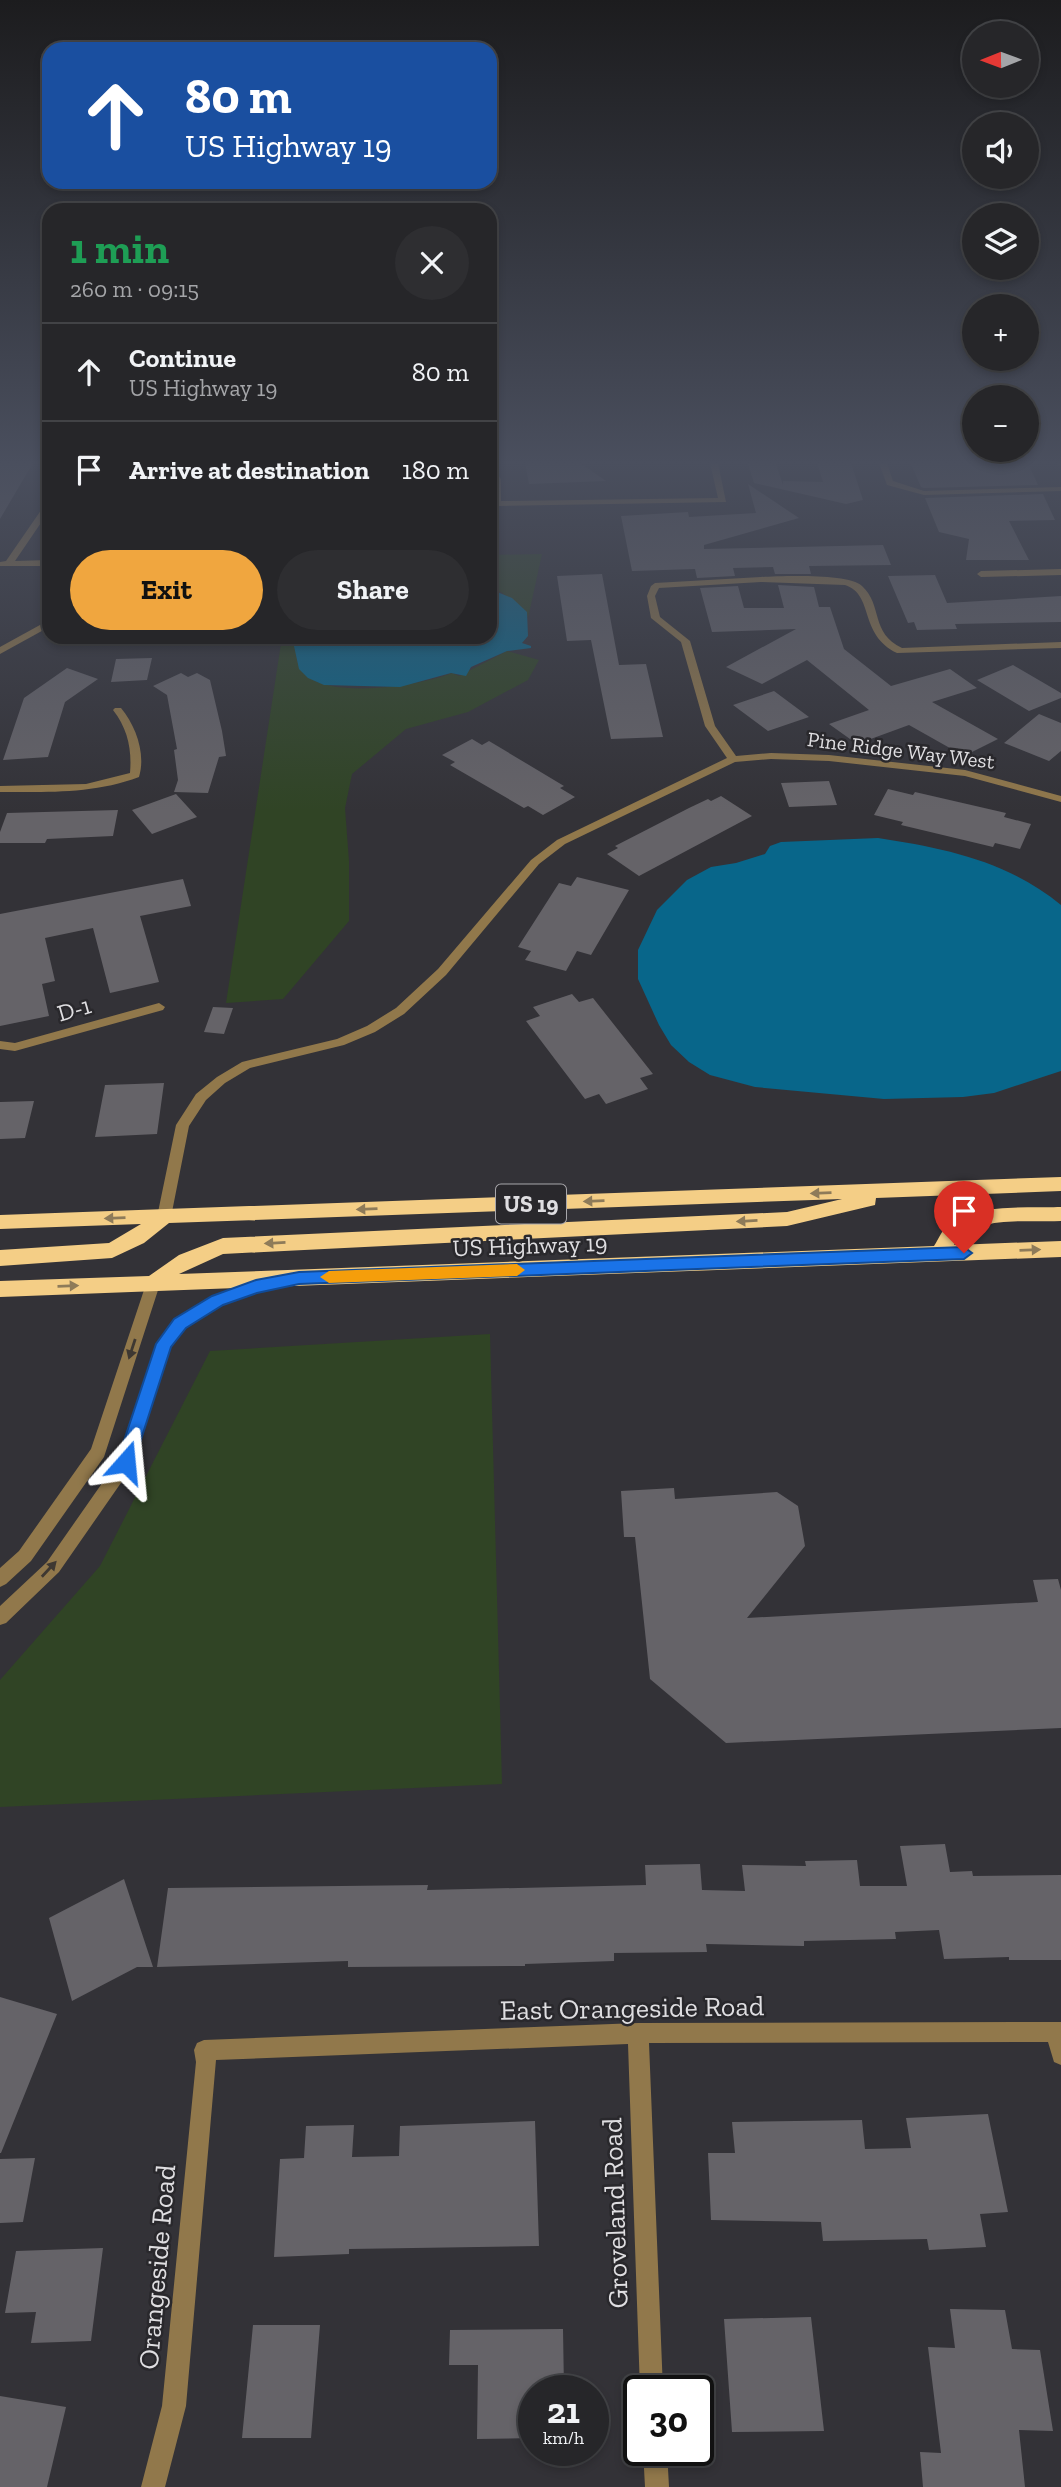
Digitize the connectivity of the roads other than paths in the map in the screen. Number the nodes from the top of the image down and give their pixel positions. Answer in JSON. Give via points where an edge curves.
{"nodes":[{"id":1,"x":42,"y":627,"type":"edge"},
{"id":2,"x":1061,"y":645,"type":"edge"},
{"id":3,"x":0,"y":651,"type":"edge"},
{"id":4,"x":118,"y":710,"type":"dead end"},
{"id":5,"x":733,"y":760,"type":"junction"},
{"id":6,"x":0,"y":789,"type":"edge"},
{"id":7,"x":1061,"y":799,"type":"edge"},
{"id":8,"x":159,"y":1007,"type":"dead end"},
{"id":9,"x":0,"y":1045,"type":"edge"},
{"id":10,"x":1061,"y":1184,"type":"edge"},
{"id":11,"x":909,"y":1190,"type":"junction"},
{"id":12,"x":1061,"y":1214,"type":"edge"},
{"id":13,"x":164,"y":1217,"type":"junction"},
{"id":14,"x":0,"y":1222,"type":"edge"},
{"id":15,"x":1061,"y":1249,"type":"edge"},
{"id":16,"x":939,"y":1254,"type":"junction"},
{"id":17,"x":0,"y":1258,"type":"edge"},
{"id":18,"x":299,"y":1278,"type":"junction"},
{"id":19,"x":153,"y":1284,"type":"junction"},
{"id":20,"x":0,"y":1289,"type":"edge"},
{"id":21,"x":0,"y":1579,"type":"edge"},
{"id":22,"x":0,"y":1617,"type":"edge"},
{"id":23,"x":1059,"y":2032,"type":"edge"},
{"id":24,"x":638,"y":2033,"type":"junction"},
{"id":25,"x":204,"y":2050,"type":"joint"},
{"id":26,"x":1061,"y":2055,"type":"edge"},
{"id":27,"x":651,"y":2375,"type":"edge"},
{"id":28,"x":655,"y":2466,"type":"edge"},
{"id":29,"x":153,"y":2487,"type":"edge"},
{"id":30,"x":657,"y":2487,"type":"edge"}],
"edges":[{"from":1,"to":3,"type":"street"},
{"from":2,"to":5,"type":"street","via":[[900,651],[880,638],[860,587],[848,580],[655,586],[651,596],[656,618],[685,641],[710,726]]},
{"from":4,"to":6,"type":"street","via":[[128,720],[137,760],[135,775],[119,782]]},
{"from":5,"to":7,"type":"street","name":"Pine Ridge Way West","via":[[829,758],[965,773]]},
{"from":5,"to":13,"type":"street","name":"Pine Ridge Way West","via":[[561,842],[535,862],[442,972],[400,1011],[340,1042],[246,1065],[221,1080],[201,1097],[183,1125]]},
{"from":8,"to":9,"type":"street","name":"D-1","via":[[15,1047]]},
{"from":10,"to":11,"type":"highway","name":"US Highway 19","number":"US 19"},
{"from":11,"to":13,"type":"highway","name":"US Highway 19","number":"US 19","one_way":true},
{"from":11,"to":19,"type":"highway","one_way":true,"via":[[787,1219],[223,1246],[192,1255]]},
{"from":12,"to":16,"type":"highway","via":[[966,1222],[952,1233]]},
{"from":13,"to":14,"type":"highway","name":"US Highway 19","number":"US 19","one_way":true},
{"from":13,"to":17,"type":"highway","via":[[112,1250]]},
{"from":16,"to":15,"type":"highway","name":"US Highway 19","one_way":true},
{"from":16,"to":18,"type":"highway","name":"US Highway 19"},
{"from":18,"to":19,"type":"highway","name":"US Highway 19"},
{"from":22,"to":18,"type":"street","one_way":true,"via":[[53,1567],[126,1462],[164,1344],[180,1324],[217,1300]]},
{"from":20,"to":19,"type":"highway","name":"US Highway 19","one_way":true},
{"from":19,"to":21,"type":"street","one_way":true,"via":[[98,1452],[25,1556]]},
{"from":23,"to":24,"type":"street","name":"East Orangeside Road"},
{"from":23,"to":26,"type":"street"},
{"from":24,"to":25,"type":"street","name":"East Orangeside Road"},
{"from":24,"to":27,"type":"street","name":"Groveland Road"},
{"from":25,"to":29,"type":"street","name":"Orangeside Road","via":[[174,2406]]},
{"from":28,"to":30,"type":"street"}]}
